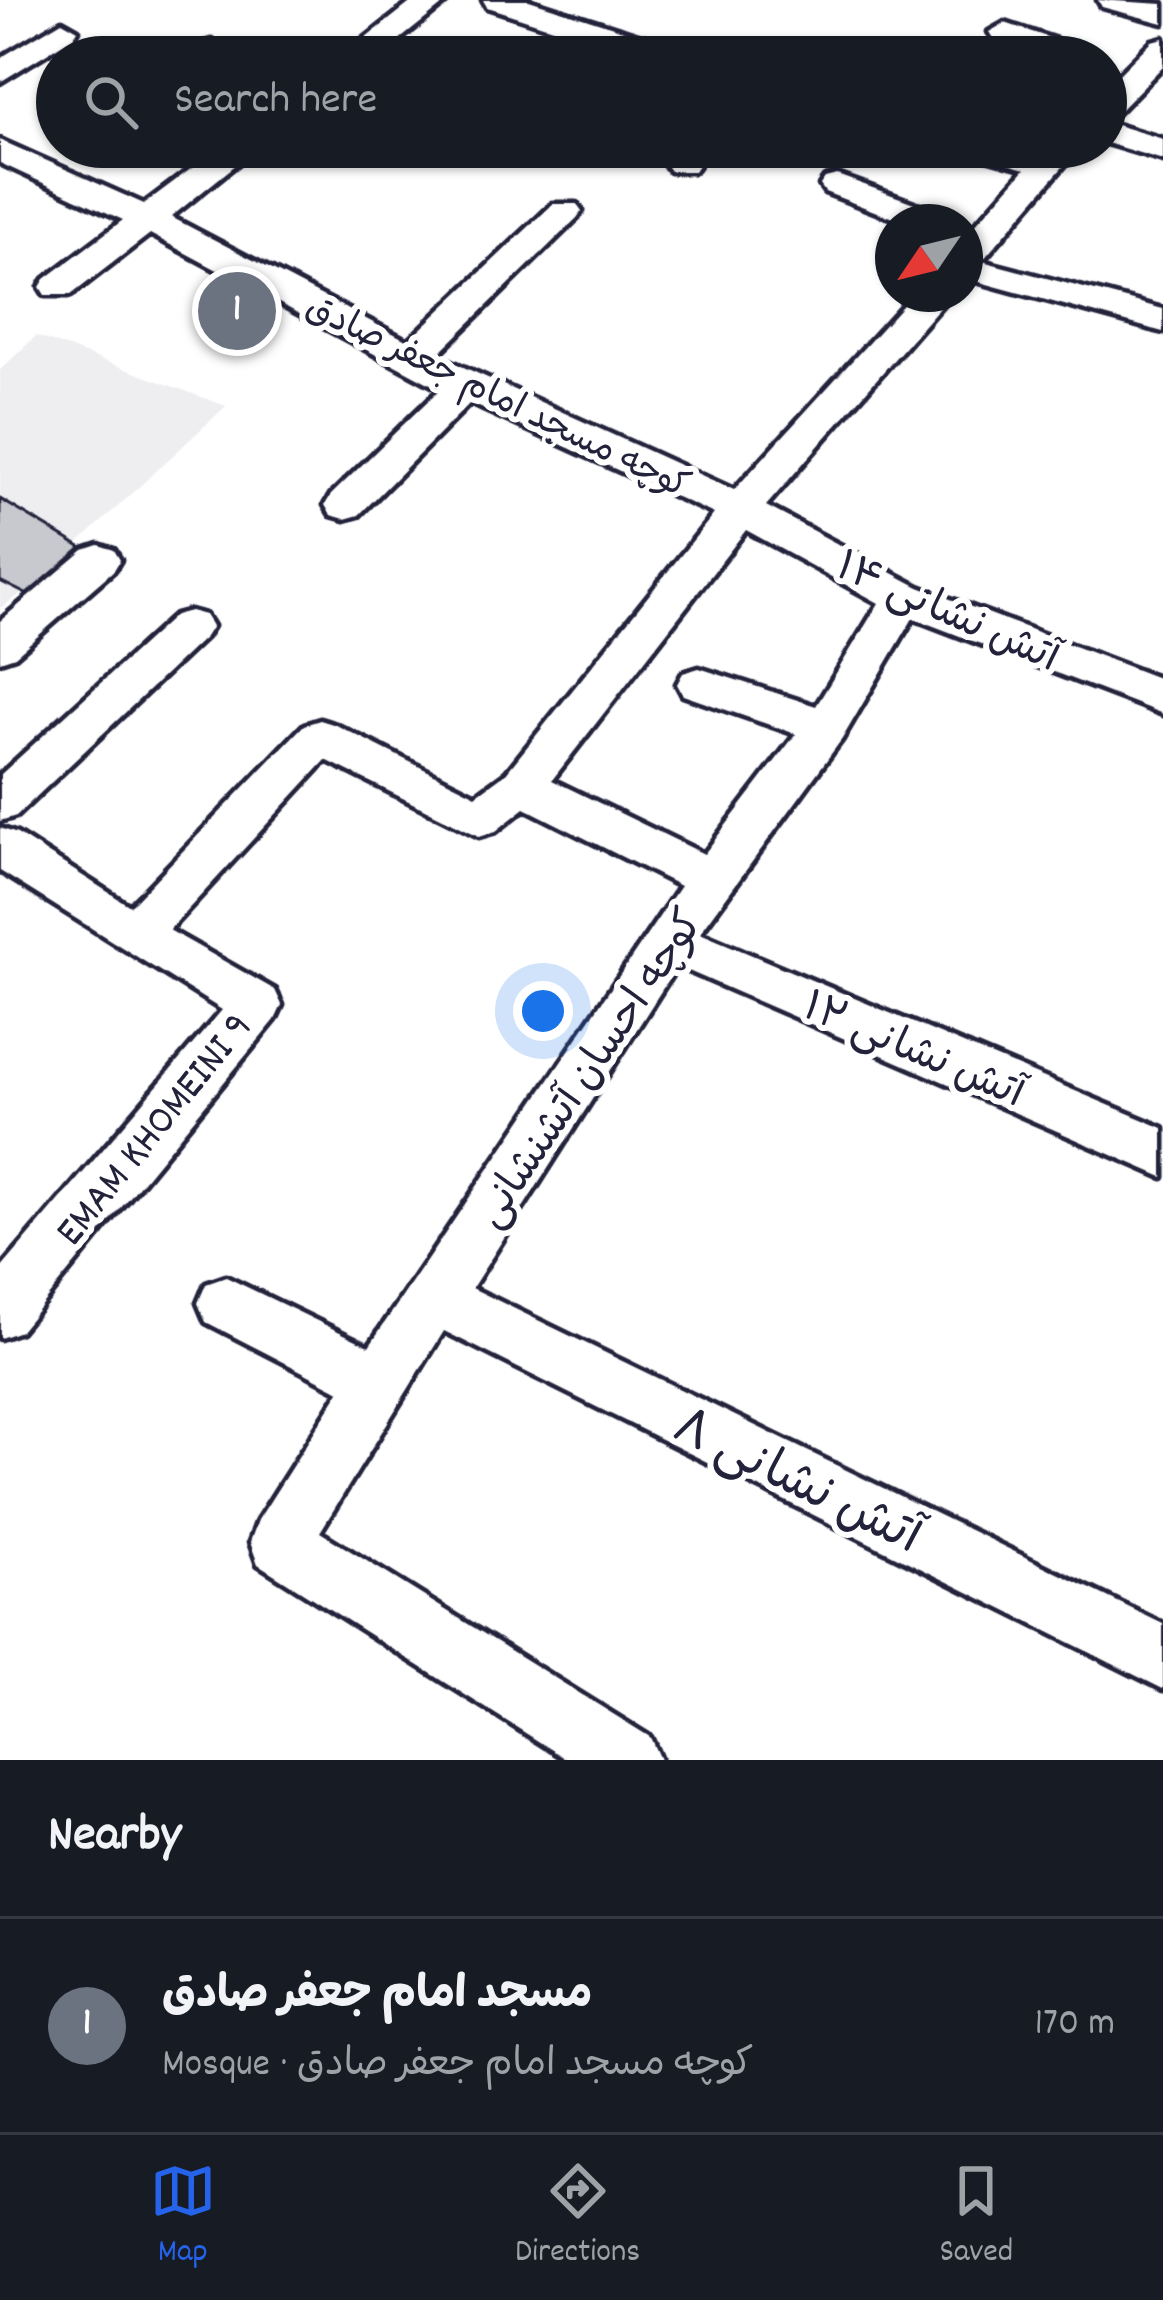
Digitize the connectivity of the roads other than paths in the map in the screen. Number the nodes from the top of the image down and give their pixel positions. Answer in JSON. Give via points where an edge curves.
{"nodes":[{"id":1,"x":434,"y":0,"type":"edge"},
{"id":2,"x":498,"y":0,"type":"edge"},
{"id":3,"x":1113,"y":0,"type":"edge"},
{"id":4,"x":610,"y":10,"type":"dead end"},
{"id":5,"x":1163,"y":14,"type":"edge"},
{"id":6,"x":62,"y":30,"type":"dead end"},
{"id":7,"x":581,"y":30,"type":"junction"},
{"id":8,"x":1005,"y":32,"type":"dead end"},
{"id":9,"x":53,"y":36,"type":"edge"},
{"id":10,"x":386,"y":36,"type":"edge"},
{"id":11,"x":602,"y":36,"type":"edge"},
{"id":12,"x":1016,"y":36,"type":"edge"},
{"id":13,"x":36,"y":48,"type":"edge"},
{"id":14,"x":1163,"y":48,"type":"edge"},
{"id":15,"x":1127,"y":69,"type":"edge"},
{"id":16,"x":0,"y":73,"type":"edge"},
{"id":17,"x":1127,"y":139,"type":"edge"},
{"id":18,"x":0,"y":150,"type":"edge"},
{"id":19,"x":1163,"y":150,"type":"edge"},
{"id":20,"x":36,"y":167,"type":"edge"},
{"id":21,"x":39,"y":168,"type":"edge"},
{"id":22,"x":214,"y":168,"type":"edge"},
{"id":23,"x":1044,"y":168,"type":"edge"},
{"id":24,"x":837,"y":185,"type":"dead end"},
{"id":25,"x":887,"y":204,"type":"edge"},
{"id":26,"x":566,"y":211,"type":"dead end"},
{"id":27,"x":148,"y":219,"type":"junction"},
{"id":28,"x":983,"y":235,"type":"edge"},
{"id":29,"x":983,"y":255,"type":"edge"},
{"id":30,"x":58,"y":286,"type":"dead end"},
{"id":31,"x":917,"y":312,"type":"edge"},
{"id":32,"x":1163,"y":321,"type":"edge"},
{"id":33,"x":412,"y":358,"type":"junction"},
{"id":34,"x":465,"y":386,"type":"junction"},
{"id":35,"x":345,"y":505,"type":"dead end"},
{"id":36,"x":740,"y":508,"type":"junction"},
{"id":37,"x":99,"y":560,"type":"dead end"},
{"id":38,"x":904,"y":598,"type":"junction"},
{"id":39,"x":190,"y":626,"type":"dead end"},
{"id":40,"x":0,"y":645,"type":"edge"},
{"id":41,"x":699,"y":684,"type":"dead end"},
{"id":42,"x":1163,"y":698,"type":"edge"},
{"id":43,"x":826,"y":728,"type":"junction"},
{"id":44,"x":522,"y":786,"type":"junction"},
{"id":45,"x":0,"y":803,"type":"edge"},
{"id":46,"x":0,"y":847,"type":"edge"},
{"id":47,"x":712,"y":880,"type":"junction"},
{"id":48,"x":134,"y":934,"type":"junction"},
{"id":49,"x":668,"y":940,"type":"junction"},
{"id":50,"x":1163,"y":1153,"type":"edge"},
{"id":51,"x":435,"y":1298,"type":"junction"},
{"id":52,"x":226,"y":1303,"type":"dead end"},
{"id":53,"x":0,"y":1312,"type":"edge"},
{"id":54,"x":379,"y":1382,"type":"junction"},
{"id":55,"x":1163,"y":1657,"type":"edge"},
{"id":56,"x":627,"y":1760,"type":"edge"}],
"edges":[{"from":1,"to":10,"type":"street"},
{"from":2,"to":7,"type":"street"},
{"from":3,"to":5,"type":"street"},
{"from":4,"to":7,"type":"street"},
{"from":6,"to":9,"type":"street"},
{"from":7,"to":11,"type":"street"},
{"from":8,"to":12,"type":"street"},
{"from":13,"to":16,"type":"street"},
{"from":14,"to":15,"type":"street"},
{"from":17,"to":19,"type":"street"},
{"from":18,"to":20,"type":"street","name":"کوچه مسجد امام جعفر صادق"},
{"from":21,"to":27,"type":"street","name":"کوچه مسجد امام جعفر صادق"},
{"from":22,"to":27,"type":"street"},
{"from":23,"to":28,"type":"street"},
{"from":24,"to":25,"type":"street"},
{"from":26,"to":33,"type":"street"},
{"from":27,"to":30,"type":"street"},
{"from":27,"to":33,"type":"street","name":"کوچه مسجد امام جعفر صادق"},
{"from":29,"to":32,"type":"street"},
{"from":31,"to":36,"type":"street"},
{"from":33,"to":34,"type":"street","name":"کوچه مسجد امام جعفر صادق"},
{"from":34,"to":35,"type":"street"},
{"from":34,"to":36,"type":"street","name":"کوچه مسجد امام جعفر صادق"},
{"from":36,"to":38,"type":"street","name":"آتش نشانی ۱۴"},
{"from":36,"to":44,"type":"street"},
{"from":37,"to":40,"type":"street"},
{"from":38,"to":42,"type":"street","name":"آتش نشانی ۱۴"},
{"from":38,"to":43,"type":"street","name":"کوچه احسان آتشنشانی"},
{"from":39,"to":45,"type":"street"},
{"from":41,"to":43,"type":"street"},
{"from":43,"to":47,"type":"street","name":"کوچه احسان آتشنشانی"},
{"from":44,"to":47,"type":"street"},
{"from":44,"to":48,"type":"street","via":[[478,818],[320,736]]},
{"from":46,"to":48,"type":"street","name":"EMAM KHOMEINI 9"},
{"from":47,"to":49,"type":"street","name":"کوچه احسان آتشنشانی"},
{"from":48,"to":53,"type":"street","name":"EMAM KHOMEINI 9","via":[[257,1005]]},
{"from":49,"to":50,"type":"street","name":"آتش نشانی ۱۲"},
{"from":49,"to":51,"type":"street","name":"کوچه احسان آتشنشانی"},
{"from":51,"to":54,"type":"street","name":"کوچه احسان آتشنشانی"},
{"from":51,"to":55,"type":"street","name":"آتش نشانی ۸"},
{"from":52,"to":54,"type":"street"},
{"from":54,"to":56,"type":"street","name":"کوچه احسان آتشنشانی","via":[[280,1542]]}]}
